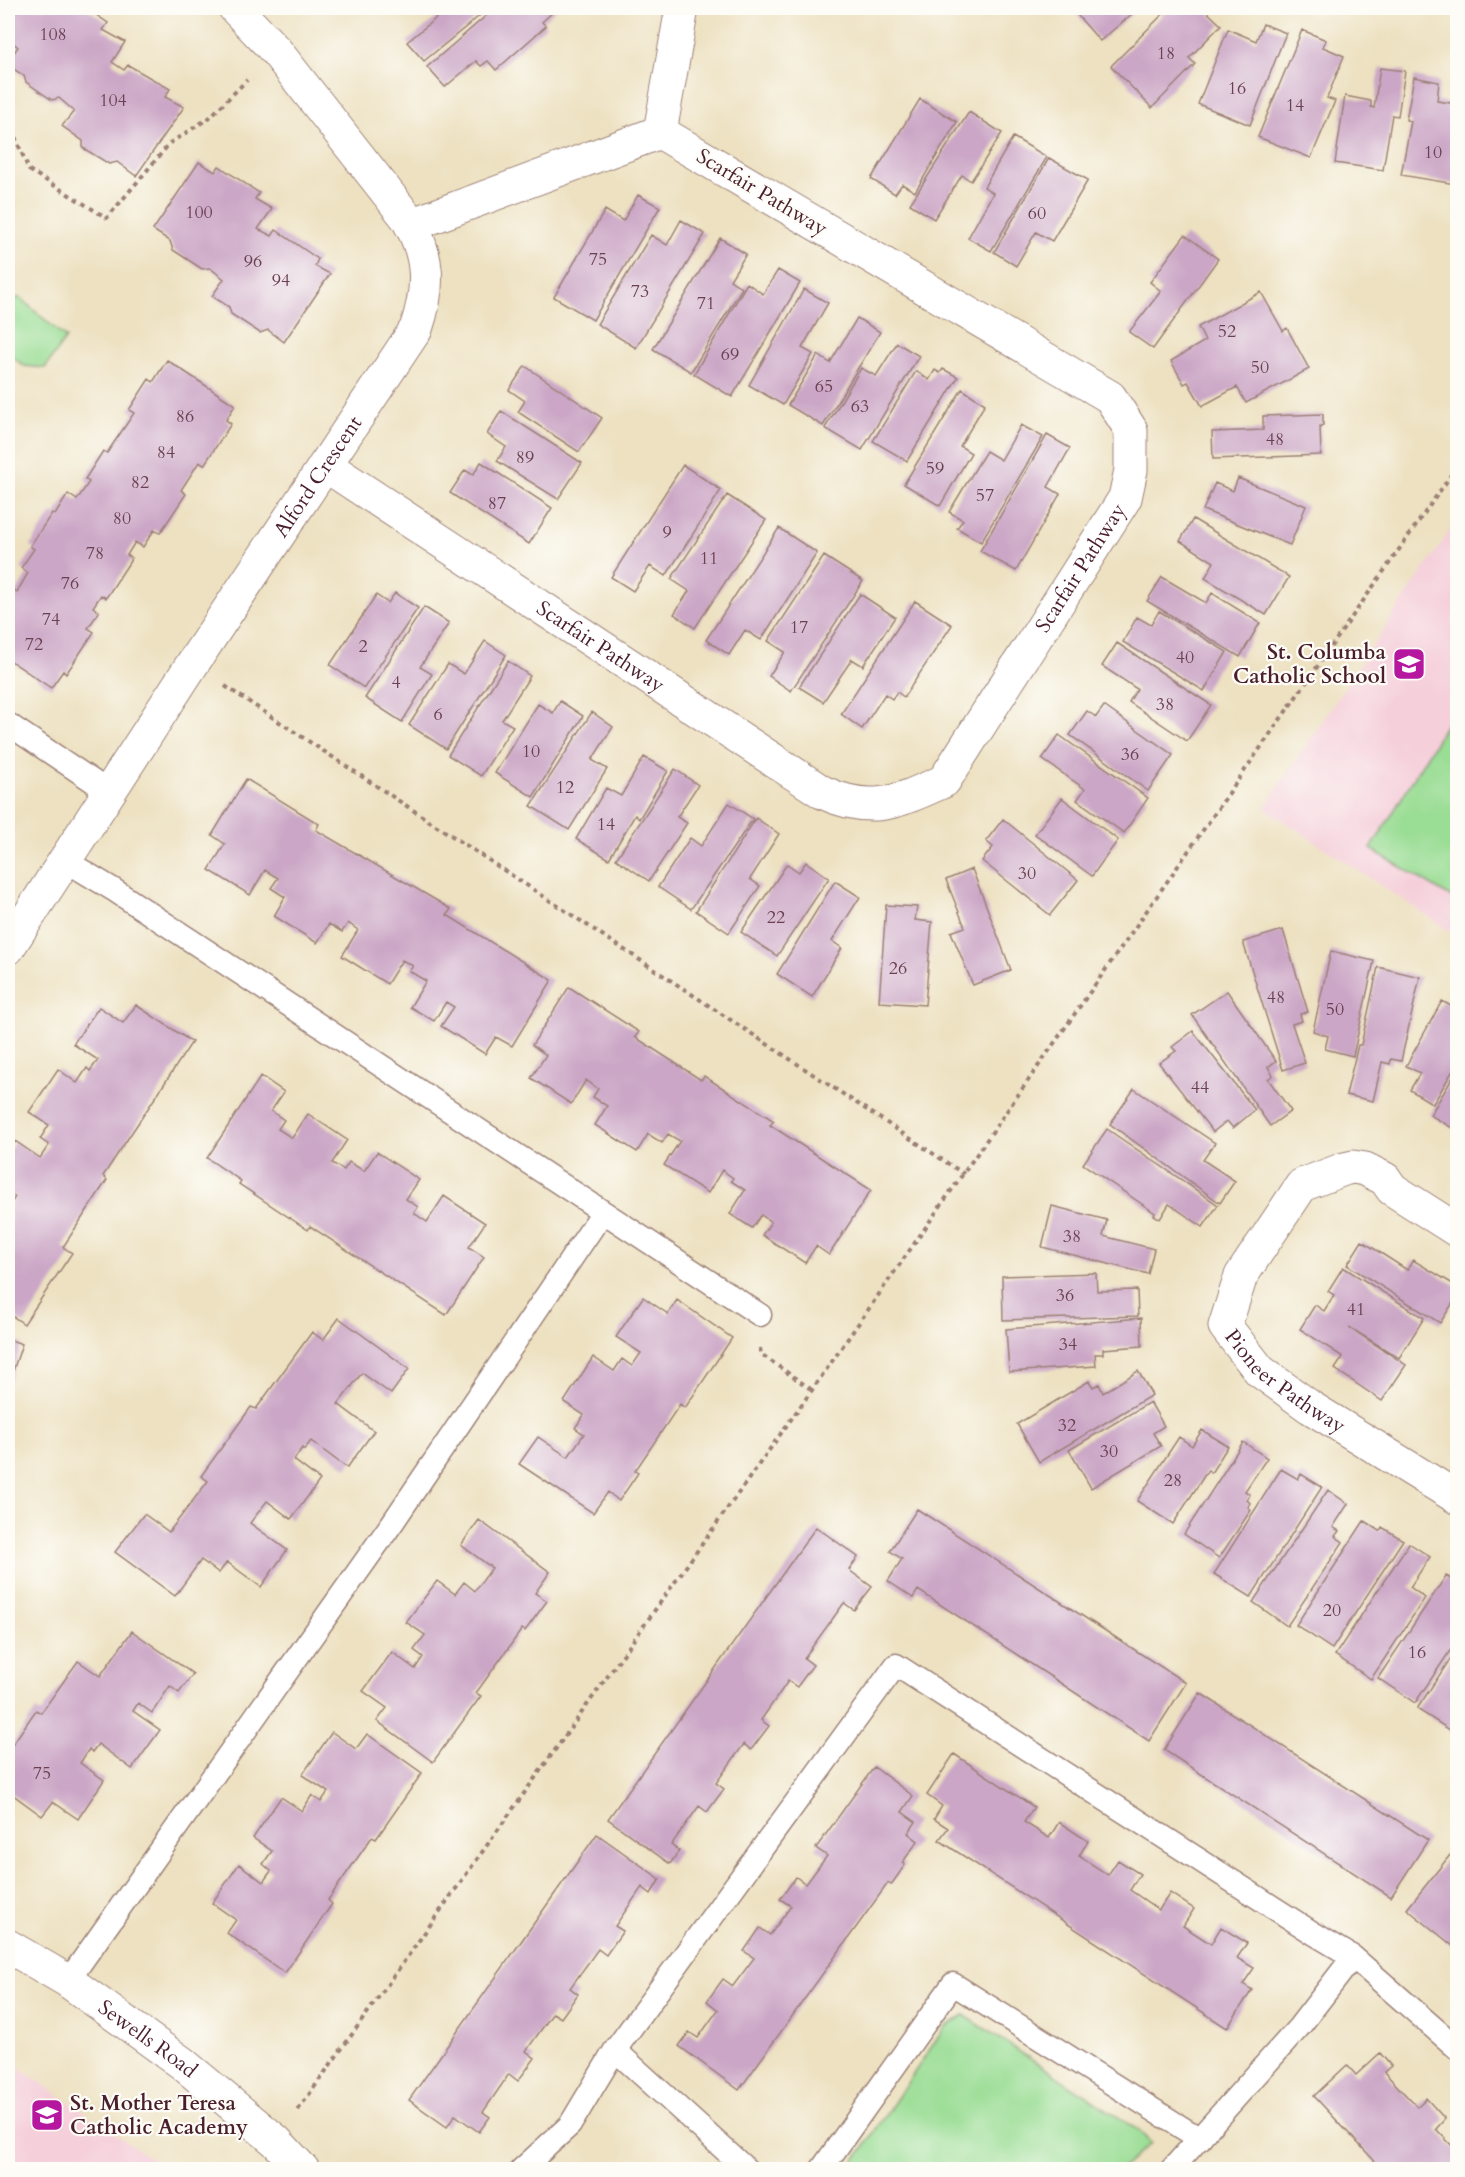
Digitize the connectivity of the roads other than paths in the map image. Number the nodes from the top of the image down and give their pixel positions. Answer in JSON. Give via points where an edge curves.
{"nodes":[{"id":1,"x":235,"y":8,"type":"edge"},
{"id":2,"x":682,"y":8,"type":"edge"},
{"id":3,"x":660,"y":132,"type":"junction"},
{"id":4,"x":411,"y":225,"type":"junction"},
{"id":5,"x":325,"y":465,"type":"junction"},
{"id":6,"x":8,"y":724,"type":"edge"},
{"id":7,"x":109,"y":792,"type":"junction"},
{"id":8,"x":66,"y":861,"type":"junction"},
{"id":9,"x":8,"y":948,"type":"edge"},
{"id":10,"x":603,"y":1212,"type":"junction"},
{"id":11,"x":1458,"y":1231,"type":"edge"},
{"id":12,"x":760,"y":1315,"type":"road end"},
{"id":13,"x":1458,"y":1498,"type":"edge"},
{"id":14,"x":8,"y":1946,"type":"edge"},
{"id":15,"x":1353,"y":1957,"type":"junction"},
{"id":16,"x":68,"y":1981,"type":"junction"},
{"id":17,"x":1458,"y":2049,"type":"edge"},
{"id":18,"x":615,"y":2050,"type":"junction"},
{"id":19,"x":1200,"y":2139,"type":"junction"},
{"id":20,"x":303,"y":2169,"type":"edge"},
{"id":21,"x":521,"y":2169,"type":"edge"},
{"id":22,"x":747,"y":2169,"type":"edge"},
{"id":23,"x":821,"y":2169,"type":"edge"},
{"id":24,"x":1171,"y":2169,"type":"edge"}],
"edges":[{"from":1,"to":4,"type":"street","name":"Alford Crescent","via":[[276,51]]},
{"from":2,"to":3,"type":"street"},
{"from":3,"to":4,"type":"street"},
{"from":3,"to":5,"type":"street","name":"Scarfair Pathway","via":[[1110,398],[1131,430],[1131,470],[1125,498],[944,781],[890,803],[865,805],[822,792]]},
{"from":4,"to":5,"type":"street","name":"Alford Crescent","via":[[418,237],[427,280],[416,329]]},
{"from":5,"to":7,"type":"street","name":"Alford Crescent"},
{"from":6,"to":7,"type":"lane"},
{"from":7,"to":8,"type":"street","name":"Alford Crescent"},
{"from":8,"to":9,"type":"street","name":"Alford Crescent"},
{"from":8,"to":10,"type":"lane"},
{"from":10,"to":12,"type":"lane"},
{"from":10,"to":16,"type":"lane","via":[[393,1522]]},
{"from":11,"to":13,"type":"street","name":"Pioneer Pathway","via":[[1365,1169],[1344,1169],[1302,1185],[1241,1276],[1225,1326],[1260,1371],[1310,1407]]},
{"from":14,"to":16,"type":"street","name":"Sewells Road"},
{"from":15,"to":17,"type":"lane"},
{"from":15,"to":18,"type":"lane","via":[[896,1665]]},
{"from":15,"to":19,"type":"lane","via":[[1299,2027]]},
{"from":16,"to":20,"type":"street","name":"Sewells Road","via":[[182,2063],[276,2141]]},
{"from":18,"to":21,"type":"lane","via":[[570,2125]]},
{"from":18,"to":22,"type":"lane"},
{"from":19,"to":23,"type":"lane","via":[[953,1984]]},
{"from":19,"to":24,"type":"lane"}]}
